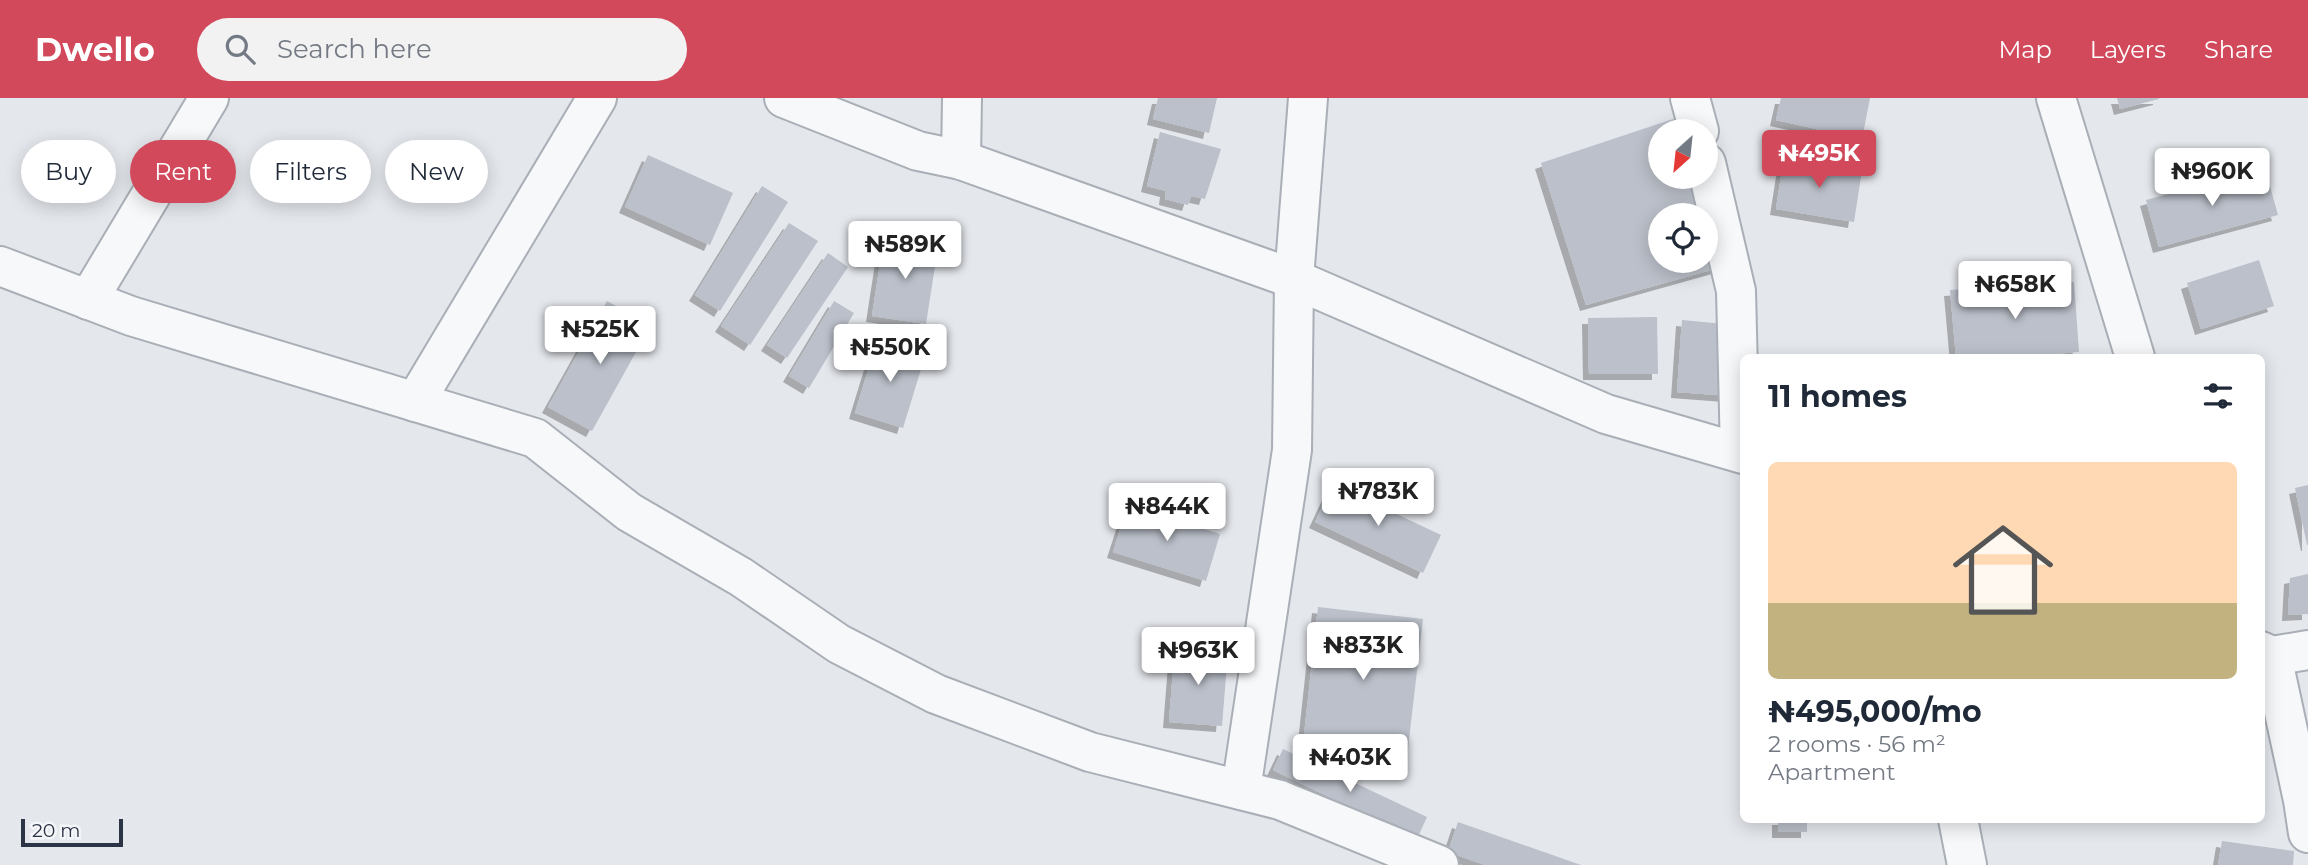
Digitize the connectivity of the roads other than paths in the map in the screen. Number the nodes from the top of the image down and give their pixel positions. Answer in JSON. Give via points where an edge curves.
{"nodes":[{"id":1,"x":209,"y":98,"type":"edge"},
{"id":2,"x":597,"y":98,"type":"edge"},
{"id":3,"x":784,"y":98,"type":"edge"},
{"id":4,"x":962,"y":98,"type":"edge"},
{"id":5,"x":1308,"y":98,"type":"edge"},
{"id":6,"x":1690,"y":98,"type":"edge"},
{"id":7,"x":2056,"y":98,"type":"edge"},
{"id":8,"x":1696,"y":119,"type":"edge"},
{"id":9,"x":961,"y":160,"type":"junction"},
{"id":10,"x":1712,"y":189,"type":"edge"},
{"id":11,"x":0,"y":266,"type":"edge"},
{"id":12,"x":1294,"y":279,"type":"junction"},
{"id":13,"x":88,"y":300,"type":"junction"},
{"id":14,"x":2134,"y":354,"type":"edge"},
{"id":15,"x":1740,"y":388,"type":"edge"},
{"id":16,"x":415,"y":402,"type":"junction"},
{"id":17,"x":1740,"y":452,"type":"edge"},
{"id":18,"x":2280,"y":652,"type":"edge"},
{"id":19,"x":1241,"y":790,"type":"junction"},
{"id":20,"x":1959,"y":823,"type":"edge"},
{"id":21,"x":2308,"y":833,"type":"edge"},
{"id":22,"x":1439,"y":865,"type":"edge"},
{"id":23,"x":1967,"y":865,"type":"edge"}],
"edges":[{"from":1,"to":13,"type":"street"},
{"from":2,"to":16,"type":"street"},
{"from":3,"to":9,"type":"street","via":[[918,151]]},
{"from":4,"to":9,"type":"street"},
{"from":5,"to":12,"type":"street"},
{"from":6,"to":8,"type":"street"},
{"from":7,"to":14,"type":"street"},
{"from":9,"to":12,"type":"street"},
{"from":10,"to":15,"type":"street","via":[[1737,291]]},
{"from":11,"to":13,"type":"street"},
{"from":12,"to":17,"type":"street","via":[[1606,414]]},
{"from":12,"to":19,"type":"street","via":[[1292,450]]},
{"from":13,"to":16,"type":"street"},
{"from":16,"to":19,"type":"street","via":[[535,438],[629,512],[740,577],[839,645],[936,694],[1090,752]]},
{"from":18,"to":21,"type":"street"},
{"from":19,"to":22,"type":"street","via":[[1280,800]]},
{"from":20,"to":23,"type":"street"}]}
